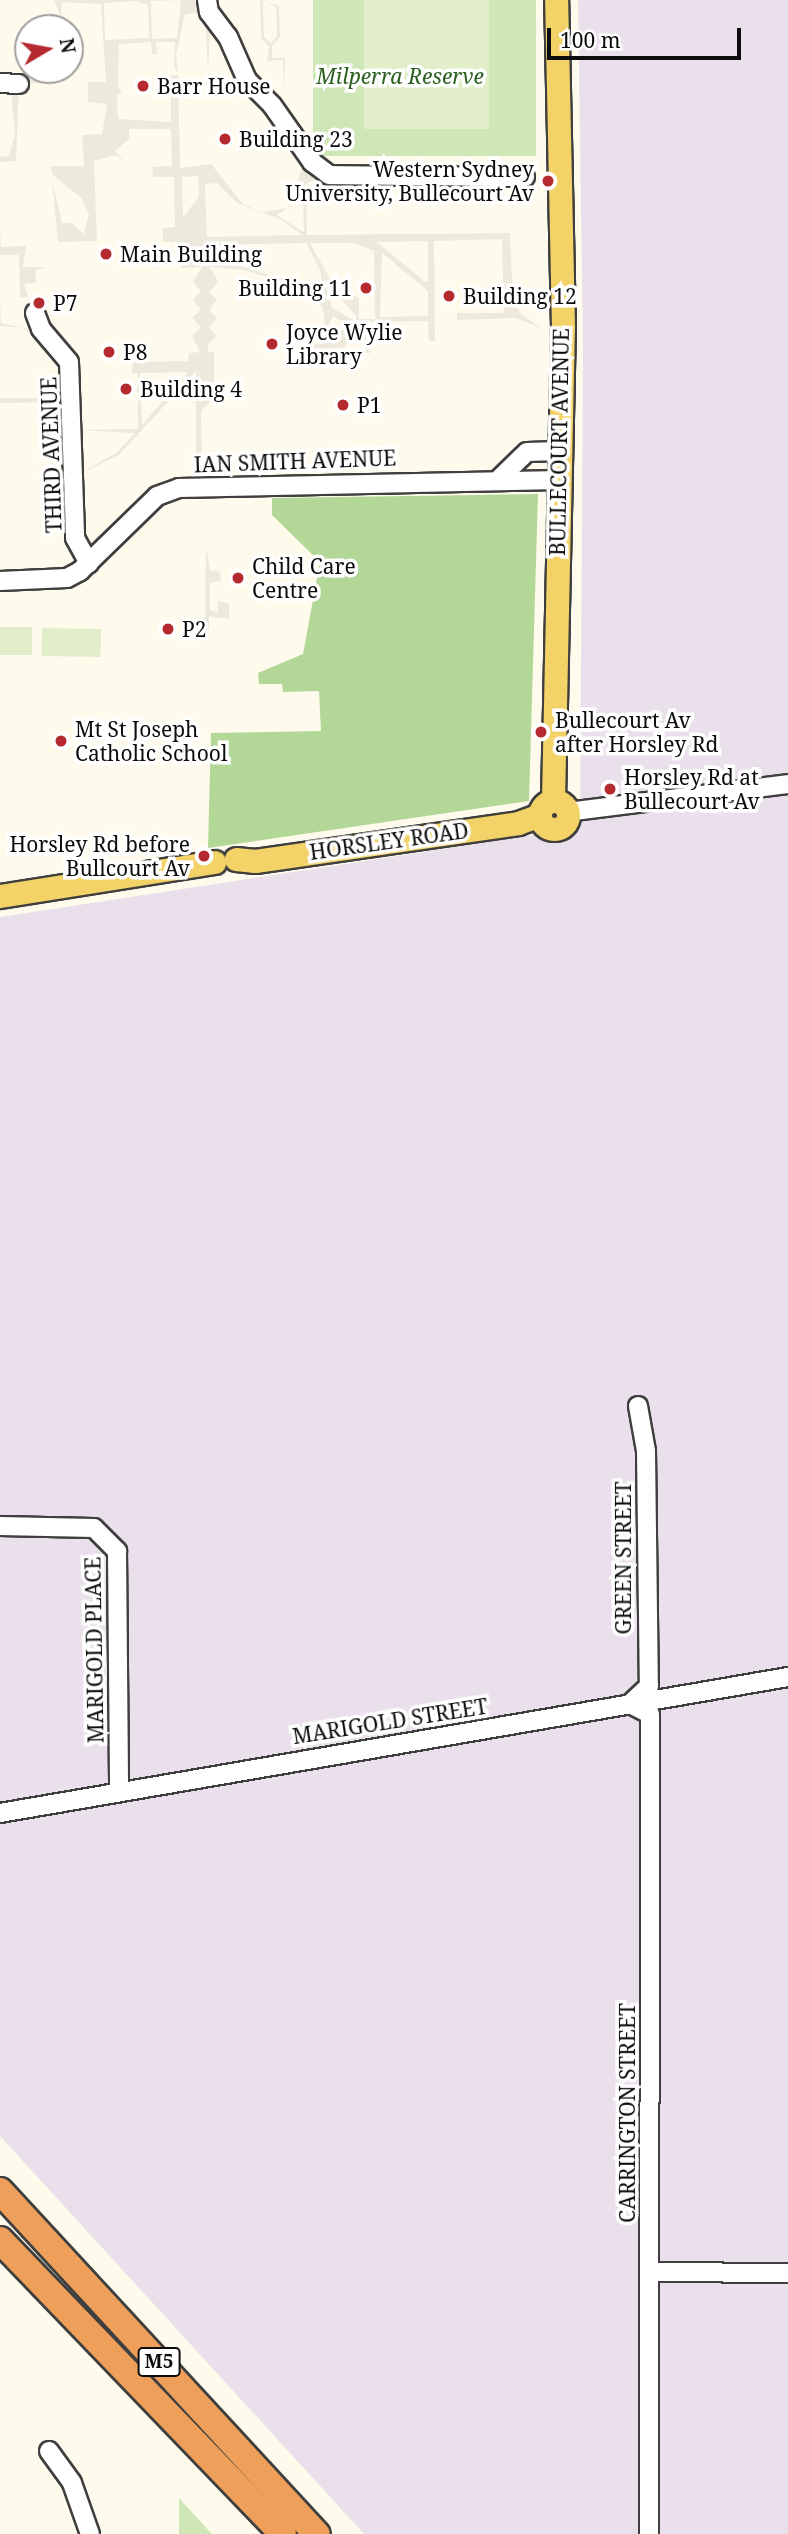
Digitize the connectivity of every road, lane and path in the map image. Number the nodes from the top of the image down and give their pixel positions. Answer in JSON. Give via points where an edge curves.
{"nodes":[{"id":1,"x":207,"y":0,"type":"edge"},
{"id":2,"x":556,"y":0,"type":"edge"},
{"id":3,"x":525,"y":177,"type":"dead end"},
{"id":4,"x":35,"y":313,"type":"dead end"},
{"id":5,"x":559,"y":452,"type":"junction"},
{"id":6,"x":500,"y":478,"type":"junction"},
{"id":7,"x":559,"y":480,"type":"junction"},
{"id":8,"x":89,"y":563,"type":"junction"},
{"id":9,"x":0,"y":581,"type":"edge"},
{"id":10,"x":788,"y":784,"type":"edge"},
{"id":11,"x":553,"y":809,"type":"junction"},
{"id":12,"x":0,"y":896,"type":"edge"},
{"id":13,"x":638,"y":1406,"type":"dead end"},
{"id":14,"x":0,"y":1526,"type":"edge"},
{"id":15,"x":788,"y":1677,"type":"edge"},
{"id":16,"x":630,"y":1704,"type":"junction"},
{"id":17,"x":119,"y":1791,"type":"junction"},
{"id":18,"x":0,"y":1812,"type":"edge"},
{"id":19,"x":0,"y":2192,"type":"edge"},
{"id":20,"x":0,"y":2240,"type":"edge"},
{"id":21,"x":650,"y":2272,"type":"junction"},
{"id":22,"x":788,"y":2273,"type":"edge"},
{"id":23,"x":48,"y":2451,"type":"dead end"},
{"id":24,"x":90,"y":2534,"type":"edge"},
{"id":25,"x":283,"y":2534,"type":"edge"},
{"id":26,"x":317,"y":2534,"type":"edge"},
{"id":27,"x":649,"y":2534,"type":"edge"}],
"edges":[{"from":1,"to":3,"type":"street","via":[[209,12],[228,37],[247,80],[312,162],[329,174]]},
{"from":2,"to":5,"type":"main road","name":"BULLECOURT AVENUE","via":[[563,327]]},
{"from":4,"to":8,"type":"street","name":"THIRD AVENUE","via":[[40,329],[69,362],[75,538]]},
{"from":5,"to":6,"type":"street","via":[[527,452]]},
{"from":5,"to":7,"type":"main road","name":"BULLECOURT AVENUE"},
{"from":6,"to":7,"type":"street","name":"IAN SMITH AVENUE"},
{"from":6,"to":8,"type":"street","name":"IAN SMITH AVENUE","via":[[179,488],[157,496]]},
{"from":7,"to":11,"type":"main road","name":"BULLECOURT AVENUE"},
{"from":8,"to":9,"type":"street","name":"IAN SMITH AVENUE","via":[[67,578]]},
{"from":10,"to":11,"type":"street","name":"HORSLEY ROAD"},
{"from":11,"to":12,"type":"main road","name":"HORSLEY ROAD","via":[[519,823]]},
{"from":13,"to":16,"type":"street","name":"GREEN STREET","via":[[646,1451],[649,1686]]},
{"from":14,"to":17,"type":"street","name":"MARIGOLD PLACE","via":[[94,1528],[117,1551]]},
{"from":15,"to":16,"type":"street","name":"MARIGOLD STREET"},
{"from":16,"to":17,"type":"street","name":"MARIGOLD STREET"},
{"from":16,"to":21,"type":"street","name":"CARRINGTON STREET","via":[[650,1714]]},
{"from":17,"to":18,"type":"street","name":"MARIGOLD STREET"},
{"from":19,"to":26,"type":"highway","number":"M5"},
{"from":20,"to":25,"type":"highway","number":"M5"},
{"from":21,"to":22,"type":"street"},
{"from":21,"to":27,"type":"street","name":"CARRINGTON STREET"},
{"from":23,"to":24,"type":"street","via":[[72,2483]]}]}
